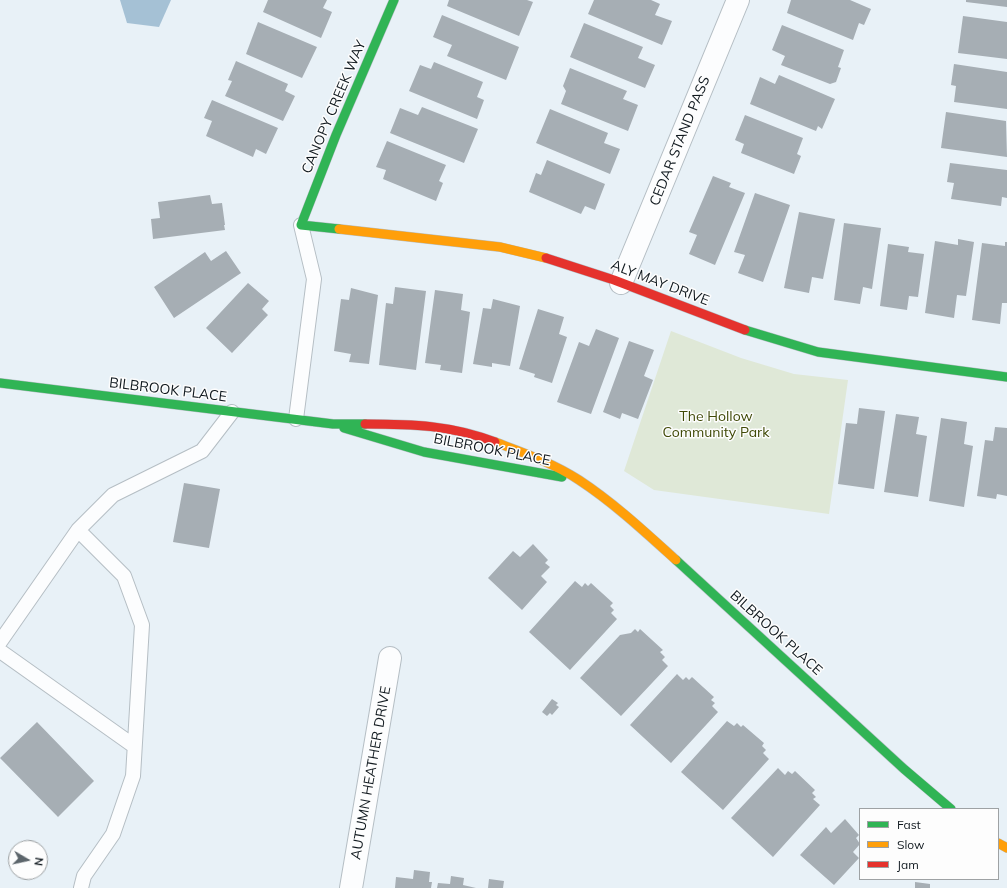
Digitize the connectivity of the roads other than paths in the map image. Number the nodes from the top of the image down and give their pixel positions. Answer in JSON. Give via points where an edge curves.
{"nodes":[{"id":1,"x":394,"y":0,"type":"edge"},
{"id":2,"x":738,"y":0,"type":"edge"},
{"id":3,"x":301,"y":225,"type":"junction"},
{"id":4,"x":621,"y":283,"type":"junction"},
{"id":5,"x":1007,"y":377,"type":"edge"},
{"id":6,"x":0,"y":383,"type":"edge"},
{"id":7,"x":232,"y":412,"type":"junction"},
{"id":8,"x":296,"y":419,"type":"junction"},
{"id":9,"x":333,"y":424,"type":"junction"},
{"id":10,"x":579,"y":480,"type":"junction"},
{"id":11,"x":78,"y":530,"type":"junction"},
{"id":12,"x":0,"y":642,"type":"edge"},
{"id":13,"x":0,"y":651,"type":"edge"},
{"id":14,"x":390,"y":658,"type":"dead end"},
{"id":15,"x":134,"y":746,"type":"junction"},
{"id":16,"x":950,"y":808,"type":"edge"},
{"id":17,"x":81,"y":888,"type":"edge"},
{"id":18,"x":351,"y":888,"type":"edge"}],
"edges":[{"from":1,"to":3,"type":"street","name":"CANOPY CREEK WAY","via":[[336,135]]},
{"from":2,"to":4,"type":"street","name":"CEDAR STAND PASS"},
{"from":3,"to":4,"type":"street","name":"ALY MAY DRIVE","via":[[500,247],[556,260]]},
{"from":3,"to":8,"type":"lane","via":[[314,279]]},
{"from":4,"to":5,"type":"street","name":"ALY MAY DRIVE","via":[[798,348]]},
{"from":6,"to":7,"type":"street","name":"BILBROOK PLACE"},
{"from":7,"to":8,"type":"street","name":"BILBROOK PLACE"},
{"from":7,"to":11,"type":"lane","via":[[202,451],[113,495]]},
{"from":8,"to":9,"type":"street","name":"BILBROOK PLACE"},
{"from":9,"to":10,"type":"street","name":"BILBROOK PLACE","via":[[415,450]]},
{"from":9,"to":10,"type":"street","name":"BILBROOK PLACE","via":[[418,424],[472,433],[541,459]]},
{"from":10,"to":16,"type":"street","name":"BILBROOK PLACE","via":[[636,524]]},
{"from":11,"to":12,"type":"lane"},
{"from":11,"to":15,"type":"lane","via":[[124,576],[142,625]]},
{"from":13,"to":15,"type":"lane"},
{"from":14,"to":18,"type":"street","name":"AUTUMN HEATHER DRIVE"},
{"from":15,"to":17,"type":"lane","via":[[133,776],[113,834],[84,876]]}]}
